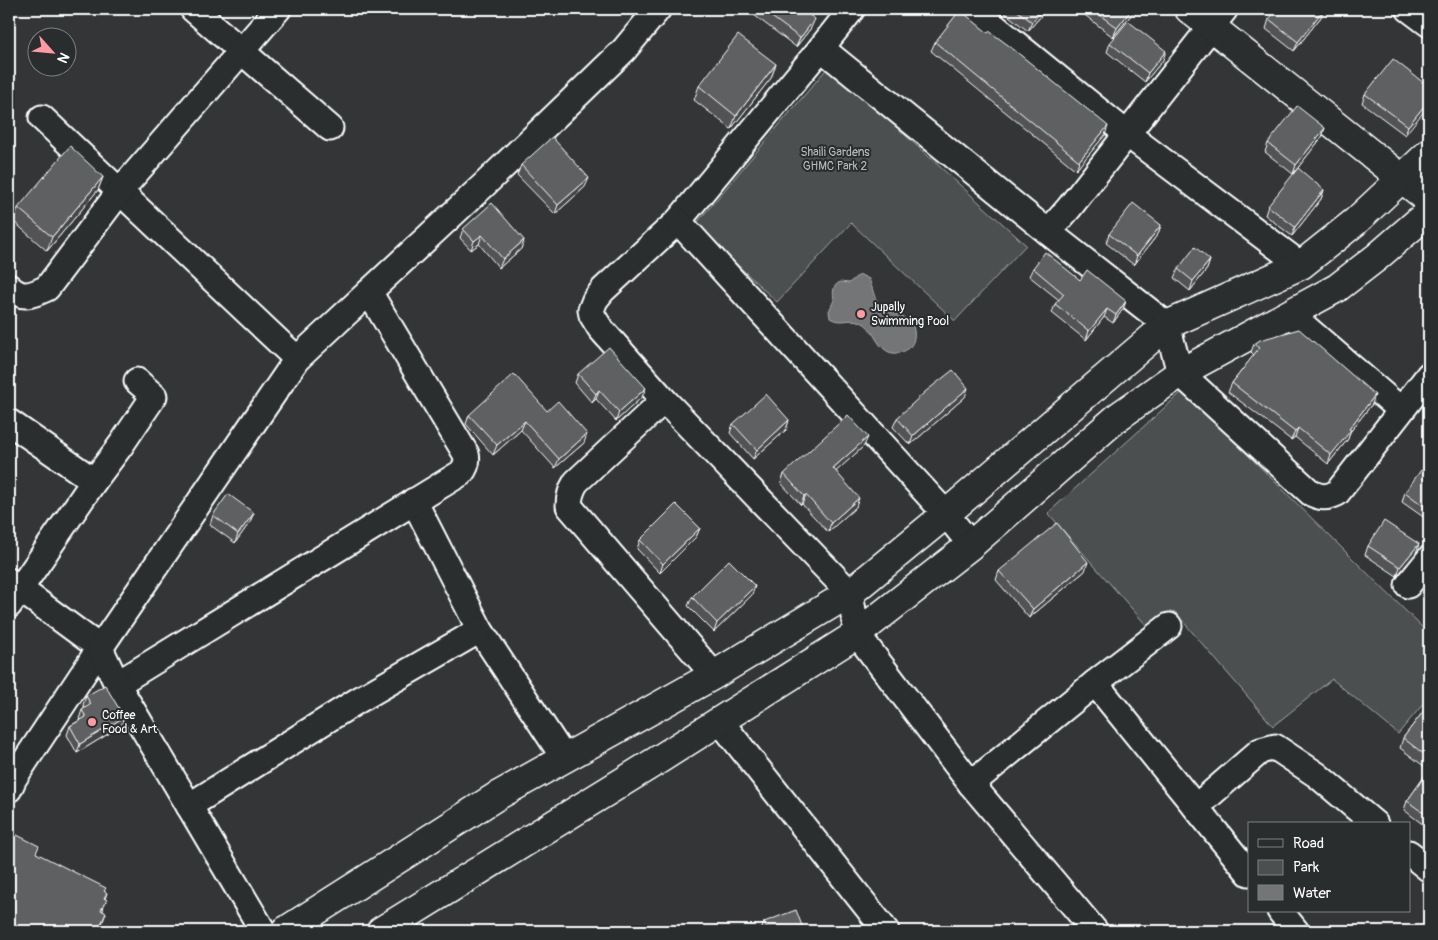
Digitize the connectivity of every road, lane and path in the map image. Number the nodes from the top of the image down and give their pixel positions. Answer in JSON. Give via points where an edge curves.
{"nodes":[{"id":1,"x":193,"y":9,"type":"edge"},
{"id":2,"x":278,"y":9,"type":"edge"},
{"id":3,"x":658,"y":9,"type":"edge"},
{"id":4,"x":852,"y":9,"type":"edge"},
{"id":5,"x":972,"y":9,"type":"edge"},
{"id":6,"x":1189,"y":9,"type":"edge"},
{"id":7,"x":1409,"y":9,"type":"edge"},
{"id":8,"x":1218,"y":17,"type":"edge"},
{"id":9,"x":1429,"y":24,"type":"edge"},
{"id":10,"x":822,"y":48,"type":"junction"},
{"id":11,"x":242,"y":50,"type":"junction"},
{"id":12,"x":42,"y":118,"type":"dead end"},
{"id":13,"x":330,"y":128,"type":"dead end"},
{"id":14,"x":1127,"y":134,"type":"junction"},
{"id":15,"x":1429,"y":153,"type":"edge"},
{"id":16,"x":1401,"y":179,"type":"junction"},
{"id":17,"x":120,"y":191,"type":"junction"},
{"id":18,"x":1429,"y":200,"type":"edge"},
{"id":19,"x":1429,"y":212,"type":"edge"},
{"id":20,"x":678,"y":221,"type":"junction"},
{"id":21,"x":1048,"y":232,"type":"junction"},
{"id":22,"x":1301,"y":265,"type":"junction"},
{"id":23,"x":9,"y":287,"type":"edge"},
{"id":24,"x":369,"y":292,"type":"junction"},
{"id":25,"x":1290,"y":314,"type":"junction"},
{"id":26,"x":1167,"y":325,"type":"junction"},
{"id":27,"x":296,"y":359,"type":"junction"},
{"id":28,"x":1180,"y":372,"type":"junction"},
{"id":29,"x":1429,"y":375,"type":"edge"},
{"id":30,"x":137,"y":380,"type":"dead end"},
{"id":31,"x":664,"y":400,"type":"junction"},
{"id":32,"x":1401,"y":410,"type":"junction"},
{"id":33,"x":9,"y":422,"type":"edge"},
{"id":34,"x":94,"y":481,"type":"junction"},
{"id":35,"x":414,"y":501,"type":"junction"},
{"id":36,"x":946,"y":514,"type":"junction"},
{"id":37,"x":971,"y":545,"type":"junction"},
{"id":38,"x":1429,"y":559,"type":"edge"},
{"id":39,"x":1408,"y":586,"type":"dead end"},
{"id":40,"x":12,"y":592,"type":"edge"},
{"id":41,"x":850,"y":592,"type":"junction"},
{"id":42,"x":1169,"y":626,"type":"dead end"},
{"id":43,"x":480,"y":630,"type":"junction"},
{"id":44,"x":857,"y":634,"type":"junction"},
{"id":45,"x":100,"y":648,"type":"junction"},
{"id":46,"x":714,"y":675,"type":"junction"},
{"id":47,"x":1095,"y":683,"type":"junction"},
{"id":48,"x":116,"y":684,"type":"junction"},
{"id":49,"x":720,"y":721,"type":"junction"},
{"id":50,"x":564,"y":758,"type":"junction"},
{"id":51,"x":971,"y":784,"type":"junction"},
{"id":52,"x":9,"y":789,"type":"edge"},
{"id":53,"x":189,"y":806,"type":"junction"},
{"id":54,"x":1196,"y":807,"type":"junction"},
{"id":55,"x":1373,"y":822,"type":"edge"},
{"id":56,"x":1410,"y":854,"type":"edge"},
{"id":57,"x":1429,"y":869,"type":"edge"},
{"id":58,"x":1248,"y":872,"type":"edge"},
{"id":59,"x":1281,"y":912,"type":"edge"},
{"id":60,"x":263,"y":931,"type":"edge"},
{"id":61,"x":285,"y":931,"type":"edge"},
{"id":62,"x":381,"y":931,"type":"edge"},
{"id":63,"x":886,"y":931,"type":"edge"},
{"id":64,"x":1095,"y":931,"type":"edge"},
{"id":65,"x":1296,"y":931,"type":"edge"}],
"edges":[{"from":1,"to":11,"type":"street"},
{"from":2,"to":11,"type":"street"},
{"from":3,"to":24,"type":"street","via":[[617,56]]},
{"from":4,"to":10,"type":"street"},
{"from":5,"to":14,"type":"street"},
{"from":6,"to":8,"type":"street"},
{"from":7,"to":9,"type":"street"},
{"from":8,"to":14,"type":"street"},
{"from":8,"to":16,"type":"street"},
{"from":10,"to":20,"type":"street"},
{"from":10,"to":21,"type":"street"},
{"from":11,"to":13,"type":"street"},
{"from":11,"to":17,"type":"street"},
{"from":12,"to":17,"type":"street"},
{"from":14,"to":21,"type":"street"},
{"from":14,"to":22,"type":"street"},
{"from":15,"to":16,"type":"street"},
{"from":16,"to":18,"type":"street"},
{"from":16,"to":22,"type":"street","via":[[1355,222]]},
{"from":17,"to":23,"type":"street","via":[[47,288],[29,296],[14,292]]},
{"from":17,"to":27,"type":"street"},
{"from":19,"to":25,"type":"street","via":[[1337,288]]},
{"from":20,"to":31,"type":"street","via":[[603,290],[591,310],[600,328]]},
{"from":20,"to":36,"type":"street"},
{"from":21,"to":26,"type":"street"},
{"from":22,"to":26,"type":"street"},
{"from":24,"to":27,"type":"street"},
{"from":24,"to":35,"type":"street","via":[[468,460],[461,473]]},
{"from":25,"to":28,"type":"street"},
{"from":25,"to":32,"type":"street"},
{"from":26,"to":28,"type":"street"},
{"from":26,"to":36,"type":"street"},
{"from":27,"to":45,"type":"street"},
{"from":28,"to":32,"type":"street","via":[[1304,487],[1320,498],[1337,493]]},
{"from":28,"to":37,"type":"street","via":[[1119,416]]},
{"from":29,"to":32,"type":"street"},
{"from":30,"to":34,"type":"street","via":[[154,396]]},
{"from":31,"to":41,"type":"street"},
{"from":31,"to":46,"type":"street","via":[[576,482],[569,498],[570,506]]},
{"from":33,"to":34,"type":"street"},
{"from":34,"to":40,"type":"street"},
{"from":35,"to":43,"type":"street"},
{"from":35,"to":48,"type":"street"},
{"from":36,"to":37,"type":"street"},
{"from":36,"to":41,"type":"street"},
{"from":37,"to":44,"type":"street"},
{"from":38,"to":39,"type":"street"},
{"from":40,"to":45,"type":"street"},
{"from":41,"to":44,"type":"street"},
{"from":41,"to":46,"type":"street"},
{"from":42,"to":47,"type":"street"},
{"from":43,"to":50,"type":"street"},
{"from":43,"to":53,"type":"street","via":[[357,701]]},
{"from":44,"to":49,"type":"street"},
{"from":44,"to":51,"type":"street"},
{"from":45,"to":48,"type":"street"},
{"from":45,"to":52,"type":"street"},
{"from":46,"to":50,"type":"street"},
{"from":47,"to":51,"type":"street"},
{"from":47,"to":54,"type":"street"},
{"from":48,"to":53,"type":"street"},
{"from":49,"to":62,"type":"street"},
{"from":49,"to":63,"type":"street"},
{"from":50,"to":61,"type":"street","via":[[497,796]]},
{"from":51,"to":64,"type":"street"},
{"from":53,"to":60,"type":"street"},
{"from":54,"to":55,"type":"street","via":[[1260,750],[1275,747],[1317,775]]},
{"from":54,"to":58,"type":"street"},
{"from":56,"to":57,"type":"street"},
{"from":59,"to":65,"type":"street"}]}
